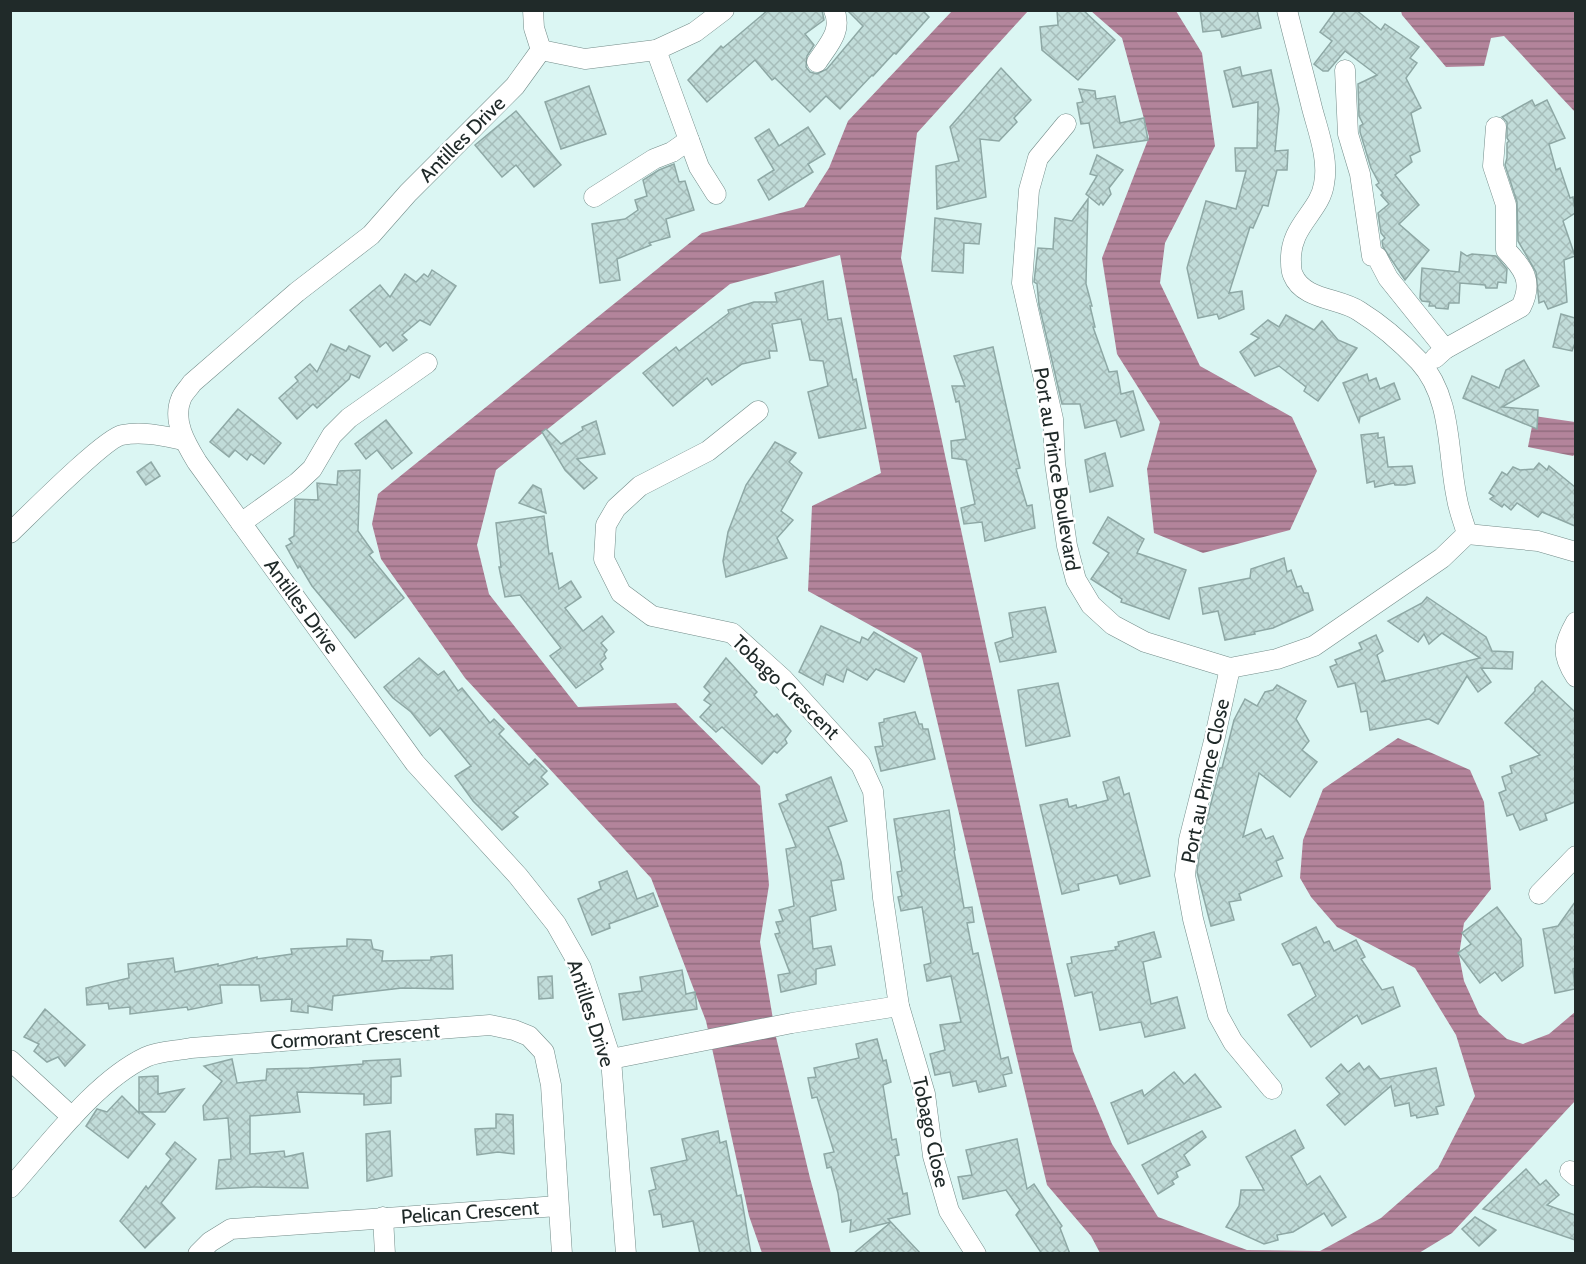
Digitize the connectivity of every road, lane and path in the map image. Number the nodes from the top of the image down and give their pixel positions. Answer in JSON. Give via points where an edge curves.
{"nodes":[{"id":1,"x":533,"y":10,"type":"edge"},
{"id":2,"x":724,"y":10,"type":"edge"},
{"id":3,"x":834,"y":10,"type":"edge"},
{"id":4,"x":1287,"y":10,"type":"edge"},
{"id":5,"x":541,"y":50,"type":"junction"},
{"id":6,"x":656,"y":50,"type":"junction"},
{"id":7,"x":817,"y":62,"type":"dead end"},
{"id":8,"x":1345,"y":70,"type":"dead end"},
{"id":9,"x":1066,"y":124,"type":"dead end"},
{"id":10,"x":1496,"y":127,"type":"dead end"},
{"id":11,"x":689,"y":140,"type":"junction"},
{"id":12,"x":716,"y":194,"type":"dead end"},
{"id":13,"x":594,"y":196,"type":"dead end"},
{"id":14,"x":1445,"y":349,"type":"junction"},
{"id":15,"x":427,"y":363,"type":"dead end"},
{"id":16,"x":1424,"y":368,"type":"junction"},
{"id":17,"x":758,"y":411,"type":"dead end"},
{"id":18,"x":183,"y":440,"type":"junction"},
{"id":19,"x":241,"y":523,"type":"junction"},
{"id":20,"x":10,"y":533,"type":"edge"},
{"id":21,"x":1467,"y":534,"type":"junction"},
{"id":22,"x":1575,"y":552,"type":"edge"},
{"id":23,"x":1575,"y":622,"type":"edge"},
{"id":24,"x":1230,"y":668,"type":"junction"},
{"id":25,"x":1575,"y":677,"type":"edge"},
{"id":26,"x":1575,"y":856,"type":"edge"},
{"id":27,"x":1539,"y":894,"type":"dead end"},
{"id":28,"x":899,"y":1006,"type":"junction"},
{"id":29,"x":611,"y":1059,"type":"junction"},
{"id":30,"x":10,"y":1060,"type":"edge"},
{"id":31,"x":1272,"y":1089,"type":"dead end"},
{"id":32,"x":72,"y":1118,"type":"junction"},
{"id":33,"x":10,"y":1188,"type":"edge"},
{"id":34,"x":558,"y":1206,"type":"junction"},
{"id":35,"x":383,"y":1217,"type":"junction"},
{"id":36,"x":198,"y":1254,"type":"edge"},
{"id":37,"x":385,"y":1254,"type":"edge"},
{"id":38,"x":562,"y":1254,"type":"edge"},
{"id":39,"x":626,"y":1254,"type":"edge"},
{"id":40,"x":976,"y":1254,"type":"edge"}],
"edges":[{"from":1,"to":5,"type":"street"},
{"from":2,"to":6,"type":"street","via":[[695,32]]},
{"from":3,"to":7,"type":"street","via":[[836,34]]},
{"from":4,"to":16,"type":"street","via":[[1323,152],[1325,183],[1296,235],[1290,253],[1292,273],[1305,288],[1358,309]]},
{"from":5,"to":6,"type":"street","via":[[585,59]]},
{"from":5,"to":18,"type":"street","name":"Antilles Drive","via":[[515,86],[408,192],[371,235],[297,292],[192,383],[181,399]]},
{"from":6,"to":11,"type":"street"},
{"from":8,"to":14,"type":"street","via":[[1348,134],[1360,174],[1372,256],[1377,257],[1388,278]]},
{"from":9,"to":24,"type":"street","name":"Port au Prince Boulevard","via":[[1038,158],[1029,190],[1022,283],[1053,420],[1062,517],[1076,580],[1091,605],[1113,625],[1145,642]]},
{"from":10,"to":14,"type":"street","via":[[1493,166],[1506,205],[1506,250],[1523,269],[1527,290],[1521,307]]},
{"from":11,"to":12,"type":"street","via":[[699,167]]},
{"from":11,"to":13,"type":"street"},
{"from":14,"to":16,"type":"street"},
{"from":15,"to":19,"type":"street","via":[[349,418],[332,435],[312,469]]},
{"from":16,"to":21,"type":"street","via":[[1436,385],[1443,411],[1457,499]]},
{"from":17,"to":28,"type":"street","name":"Tobago Crescent","via":[[708,451],[640,486],[616,508],[606,525],[604,559],[621,593],[652,616],[732,633],[783,679],[861,765],[873,791]]},
{"from":18,"to":19,"type":"street","name":"Antilles Drive"},
{"from":18,"to":20,"type":"street","via":[[142,433],[119,435]]},
{"from":19,"to":29,"type":"street","name":"Antilles Drive","via":[[415,763],[518,876],[556,924],[581,968]]},
{"from":21,"to":22,"type":"street","via":[[1538,541]]},
{"from":21,"to":24,"type":"street","name":"Port au Prince Boulevard","via":[[1443,558],[1314,646],[1277,659]]},
{"from":23,"to":25,"type":"street","via":[[1564,652]]},
{"from":24,"to":31,"type":"street","name":"Port au Prince Close","via":[[1189,840],[1185,875],[1192,919],[1218,1015],[1233,1042]]},
{"from":26,"to":27,"type":"street"},
{"from":28,"to":29,"type":"street"},
{"from":28,"to":40,"type":"street","name":"Tobago Close","via":[[926,1094],[933,1156],[949,1211]]},
{"from":29,"to":39,"type":"street","name":"Antilles Drive"},
{"from":30,"to":32,"type":"street"},
{"from":32,"to":33,"type":"street","name":"Cormorant Crescent"},
{"from":32,"to":34,"type":"street","name":"Cormorant Crescent","via":[[122,1070],[148,1056],[191,1048],[490,1025],[529,1036],[544,1052],[551,1085]]},
{"from":34,"to":35,"type":"street","name":"Pelican Crescent"},
{"from":34,"to":38,"type":"street","name":"Cormorant Crescent"},
{"from":35,"to":36,"type":"street","name":"Pelican Crescent","via":[[231,1229]]},
{"from":35,"to":37,"type":"street","name":"Pelican Crescent"}]}
